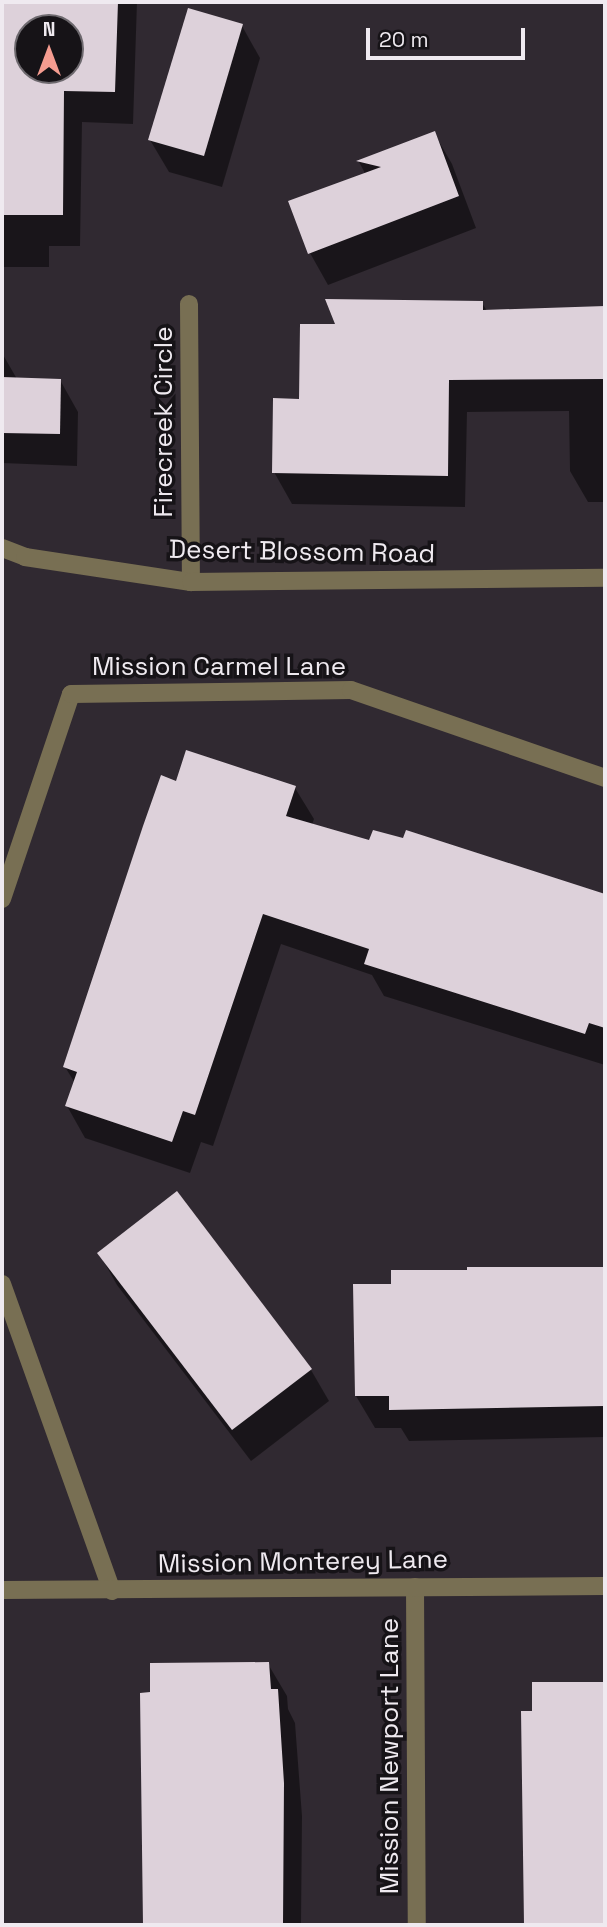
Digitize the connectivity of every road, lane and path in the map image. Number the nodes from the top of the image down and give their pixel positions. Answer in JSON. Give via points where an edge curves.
{"nodes":[{"id":1,"x":189,"y":304,"type":"dead end"},
{"id":2,"x":2,"y":548,"type":"edge"},
{"id":3,"x":605,"y":578,"type":"edge"},
{"id":4,"x":191,"y":582,"type":"junction"},
{"id":5,"x":605,"y":778,"type":"edge"},
{"id":6,"x":2,"y":900,"type":"edge"},
{"id":7,"x":2,"y":1284,"type":"edge"},
{"id":8,"x":605,"y":1586,"type":"edge"},
{"id":9,"x":415,"y":1587,"type":"junction"},
{"id":10,"x":2,"y":1590,"type":"edge"},
{"id":11,"x":112,"y":1591,"type":"junction"},
{"id":12,"x":417,"y":1925,"type":"edge"}],
"edges":[{"from":1,"to":4,"type":"street","name":"Firecreek Circle"},
{"from":2,"to":4,"type":"street","name":"Desert Blossom Road","via":[[25,557]]},
{"from":3,"to":4,"type":"street","name":"Desert Blossom Road"},
{"from":5,"to":6,"type":"street","name":"Mission Carmel Lane","via":[[351,690],[71,694]]},
{"from":7,"to":11,"type":"street"},
{"from":8,"to":9,"type":"street","name":"Mission Monterey Lane"},
{"from":9,"to":11,"type":"street","name":"Mission Monterey Lane"},
{"from":9,"to":12,"type":"street","name":"Mission Newport Lane"},
{"from":10,"to":11,"type":"street","name":"Mission Monterey Lane"}]}
